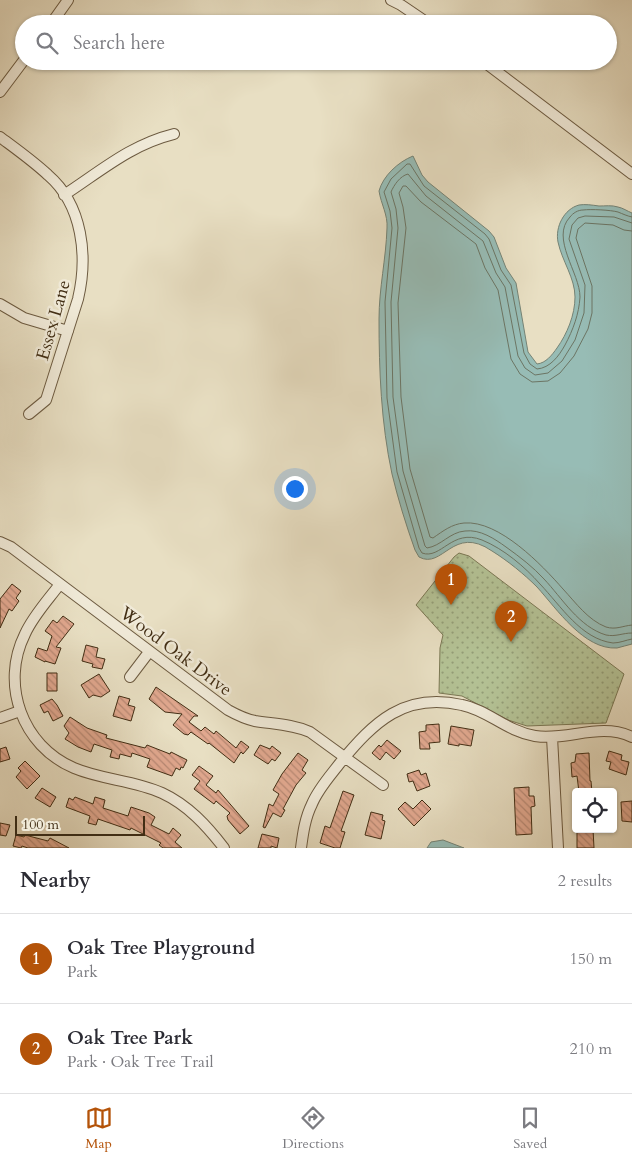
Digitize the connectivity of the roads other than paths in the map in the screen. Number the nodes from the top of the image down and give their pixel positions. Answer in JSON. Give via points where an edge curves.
{"nodes":[{"id":1,"x":68,"y":0,"type":"edge"},
{"id":2,"x":391,"y":0,"type":"edge"},
{"id":3,"x":57,"y":15,"type":"edge"},
{"id":4,"x":416,"y":15,"type":"edge"},
{"id":5,"x":16,"y":70,"type":"edge"},
{"id":6,"x":495,"y":70,"type":"edge"},
{"id":7,"x":0,"y":92,"type":"edge"},
{"id":8,"x":174,"y":134,"type":"dead end"},
{"id":9,"x":0,"y":137,"type":"edge"},
{"id":10,"x":632,"y":174,"type":"edge"},
{"id":11,"x":64,"y":195,"type":"junction"},
{"id":12,"x":0,"y":304,"type":"edge"},
{"id":13,"x":68,"y":331,"type":"junction"},
{"id":14,"x":29,"y":414,"type":"dead end"},
{"id":15,"x":0,"y":542,"type":"edge"},
{"id":16,"x":60,"y":584,"type":"junction"},
{"id":17,"x":149,"y":652,"type":"junction"},
{"id":18,"x":130,"y":677,"type":"dead end"},
{"id":19,"x":20,"y":711,"type":"junction"},
{"id":20,"x":0,"y":718,"type":"edge"},
{"id":21,"x":552,"y":737,"type":"junction"},
{"id":22,"x":632,"y":737,"type":"edge"},
{"id":23,"x":345,"y":758,"type":"junction"},
{"id":24,"x":383,"y":785,"type":"dead end"},
{"id":25,"x":224,"y":848,"type":"edge"},
{"id":26,"x":301,"y":848,"type":"edge"},
{"id":27,"x":558,"y":848,"type":"edge"}],
"edges":[{"from":1,"to":3,"type":"street"},
{"from":2,"to":4,"type":"street"},
{"from":5,"to":7,"type":"street"},
{"from":6,"to":10,"type":"street"},
{"from":8,"to":11,"type":"street","via":[[144,143]]},
{"from":9,"to":11,"type":"street","name":"Essex Lane","via":[[49,175]]},
{"from":11,"to":13,"type":"street","name":"Essex Lane","via":[[81,238],[83,259],[82,283]]},
{"from":12,"to":13,"type":"street","via":[[24,318]]},
{"from":13,"to":14,"type":"street","name":"Essex Lane","via":[[46,400]]},
{"from":15,"to":16,"type":"street","name":"Wood Oak Drive"},
{"from":16,"to":17,"type":"street","name":"Wood Oak Drive"},
{"from":16,"to":19,"type":"street","via":[[32,621],[18,650],[14,681]]},
{"from":17,"to":18,"type":"street"},
{"from":17,"to":23,"type":"street","name":"Wood Oak Drive","via":[[228,710],[241,717],[310,732]]},
{"from":19,"to":20,"type":"street"},
{"from":19,"to":25,"type":"street","via":[[37,741],[63,763],[162,793],[208,827]]},
{"from":21,"to":22,"type":"street","via":[[610,730]]},
{"from":21,"to":23,"type":"street","via":[[511,730],[463,705],[420,703],[397,710],[381,720]]},
{"from":21,"to":27,"type":"street"},
{"from":23,"to":24,"type":"street","name":"Wood Oak Drive"},
{"from":23,"to":26,"type":"street","via":[[312,802]]}]}
